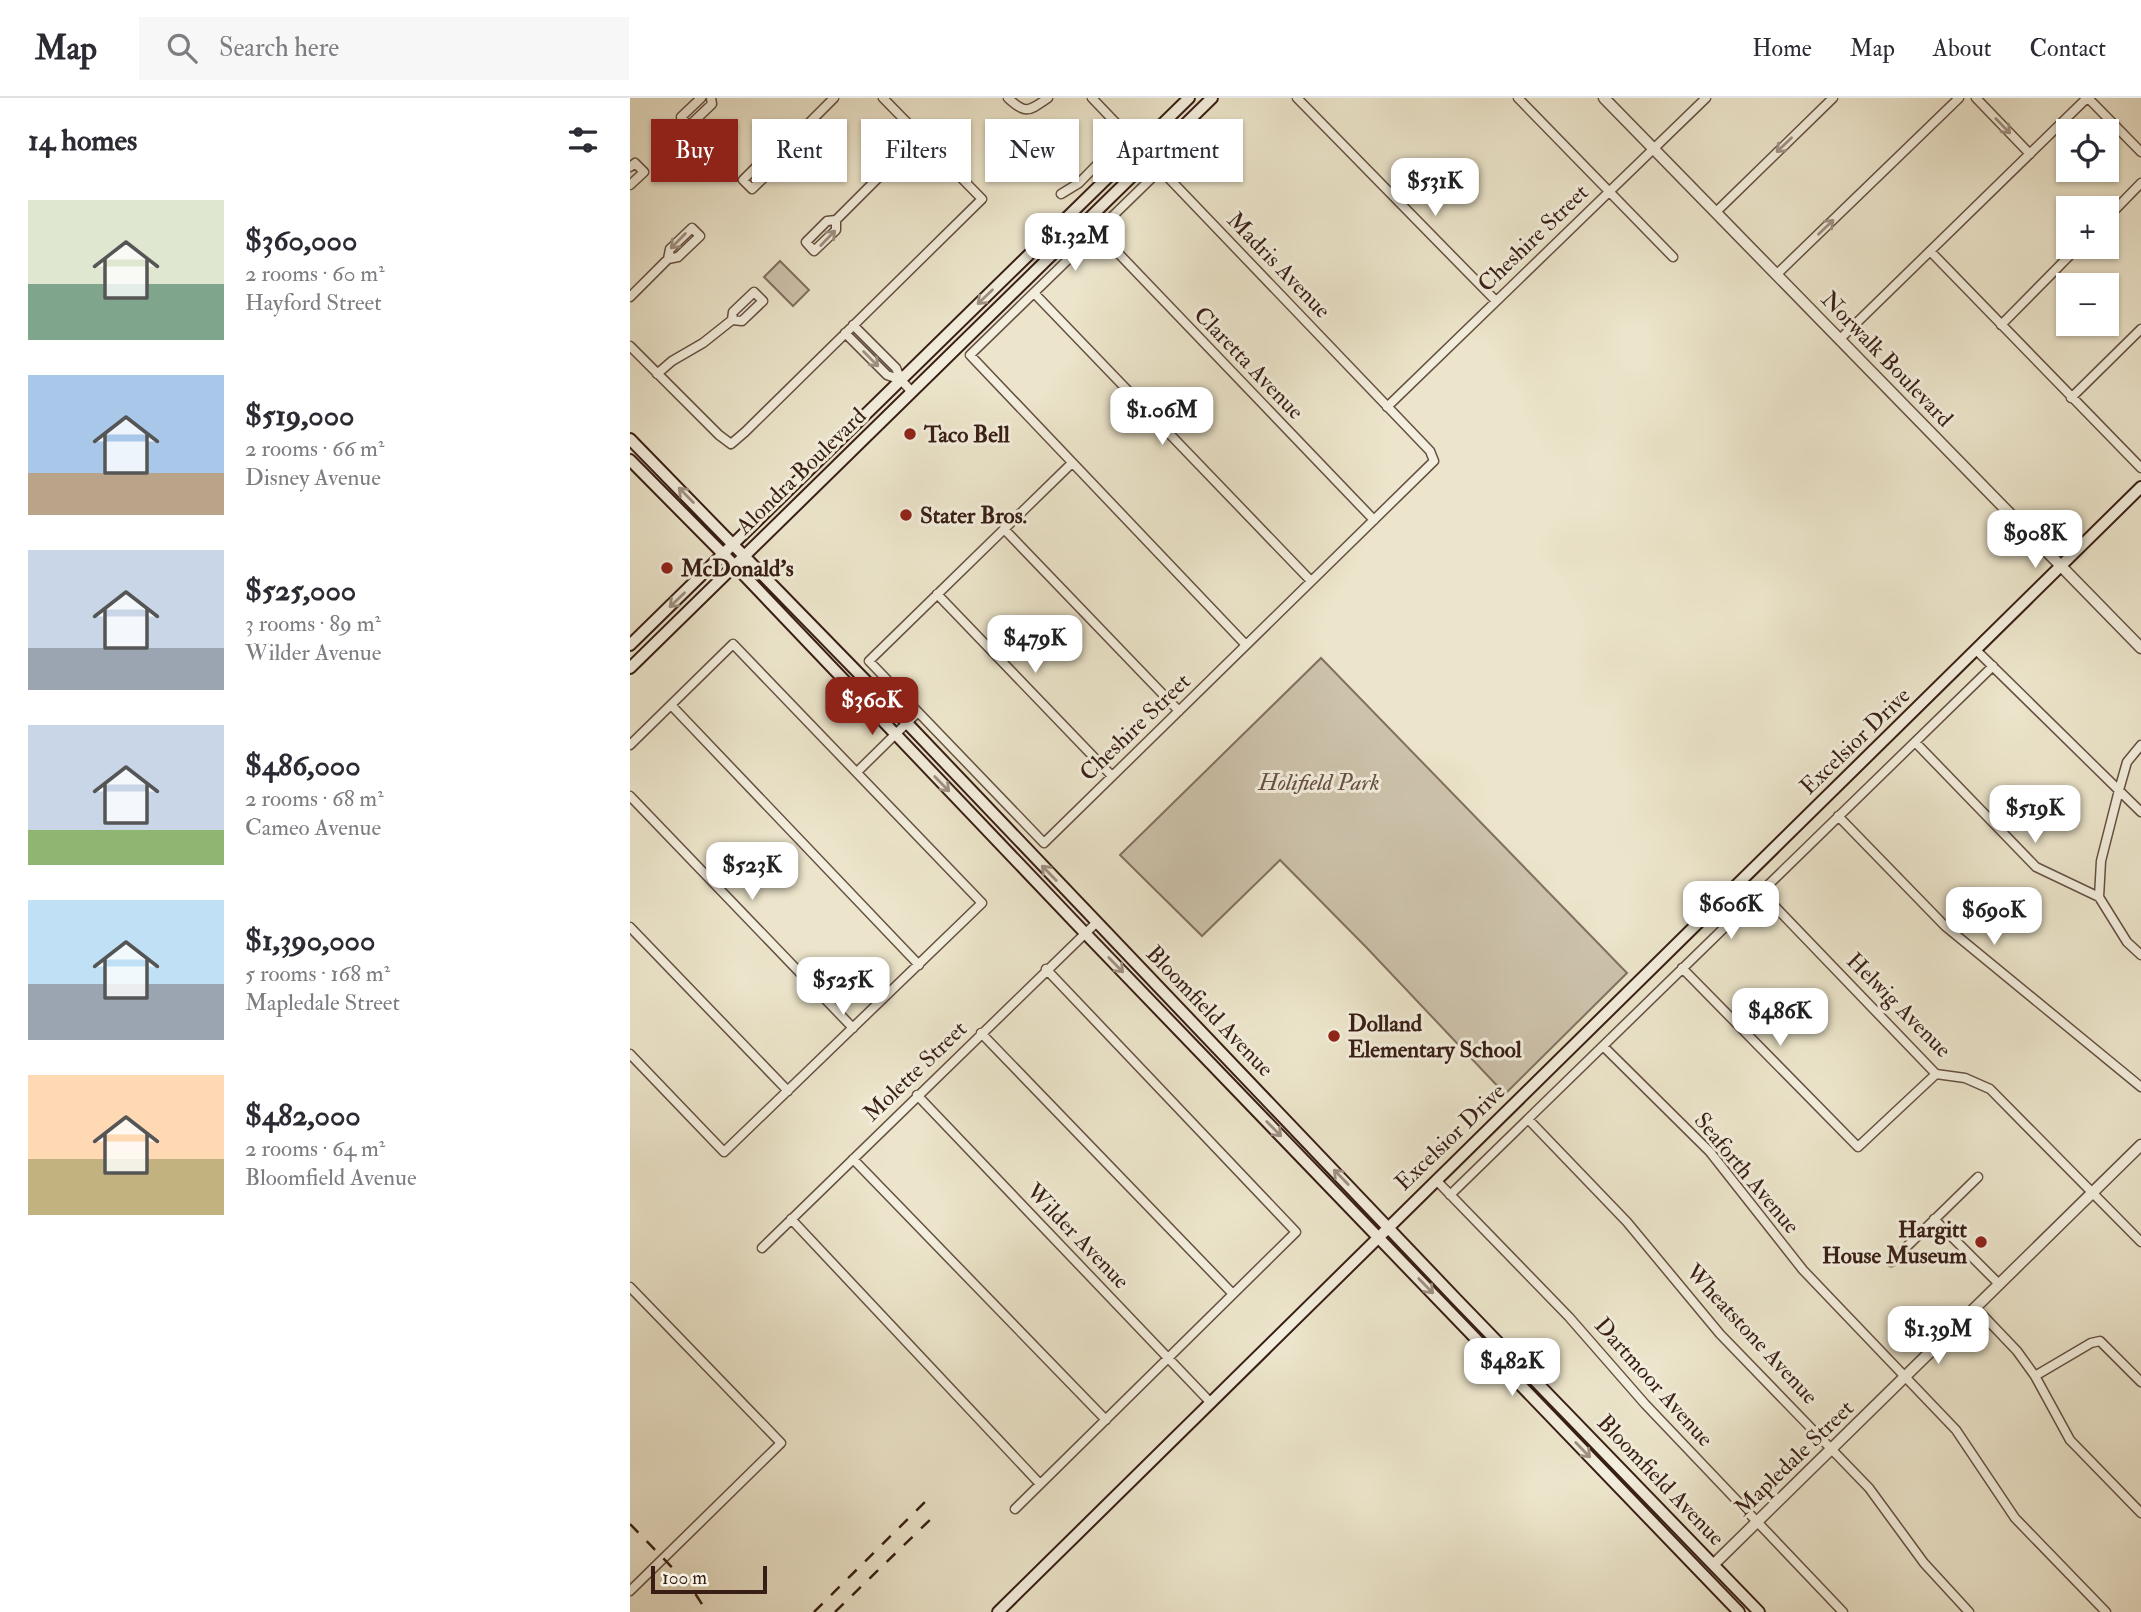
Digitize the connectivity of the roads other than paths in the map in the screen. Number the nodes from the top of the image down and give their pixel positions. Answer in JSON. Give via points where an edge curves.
{"nodes":[{"id":1,"x":701,"y":98,"type":"edge"},
{"id":2,"x":711,"y":98,"type":"edge"},
{"id":3,"x":834,"y":98,"type":"edge"},
{"id":4,"x":883,"y":98,"type":"edge"},
{"id":5,"x":1008,"y":98,"type":"edge"},
{"id":6,"x":1048,"y":98,"type":"edge"},
{"id":7,"x":1092,"y":98,"type":"edge"},
{"id":8,"x":1189,"y":98,"type":"edge"},
{"id":9,"x":1212,"y":98,"type":"edge"},
{"id":10,"x":1297,"y":98,"type":"edge"},
{"id":11,"x":1518,"y":98,"type":"edge"},
{"id":12,"x":1604,"y":98,"type":"edge"},
{"id":13,"x":1706,"y":98,"type":"edge"},
{"id":14,"x":1833,"y":98,"type":"edge"},
{"id":15,"x":1959,"y":98,"type":"edge"},
{"id":16,"x":1976,"y":98,"type":"edge"},
{"id":17,"x":2088,"y":98,"type":"edge"},
{"id":18,"x":813,"y":119,"type":"edge"},
{"id":19,"x":904,"y":119,"type":"edge"},
{"id":20,"x":1113,"y":119,"type":"edge"},
{"id":21,"x":1167,"y":119,"type":"edge"},
{"id":22,"x":1191,"y":119,"type":"edge"},
{"id":23,"x":1653,"y":148,"type":"junction"},
{"id":24,"x":2141,"y":152,"type":"edge"},
{"id":25,"x":2030,"y":154,"type":"junction"},
{"id":26,"x":630,"y":167,"type":"edge"},
{"id":27,"x":1093,"y":169,"type":"edge"},
{"id":28,"x":874,"y":182,"type":"edge"},
{"id":29,"x":966,"y":182,"type":"edge"},
{"id":30,"x":1102,"y":182,"type":"edge"},
{"id":31,"x":1127,"y":182,"type":"edge"},
{"id":32,"x":1148,"y":182,"type":"edge"},
{"id":33,"x":1173,"y":182,"type":"edge"},
{"id":34,"x":2141,"y":183,"type":"edge"},
{"id":35,"x":630,"y":185,"type":"edge"},
{"id":36,"x":1609,"y":191,"type":"junction"},
{"id":37,"x":1061,"y":194,"type":"dead end"},
{"id":38,"x":2119,"y":206,"type":"edge"},
{"id":39,"x":1716,"y":212,"type":"junction"},
{"id":40,"x":836,"y":220,"type":"dead end"},
{"id":41,"x":1097,"y":232,"type":"junction"},
{"id":42,"x":1930,"y":251,"type":"junction"},
{"id":43,"x":1673,"y":257,"type":"dead end"},
{"id":44,"x":668,"y":259,"type":"dead end"},
{"id":45,"x":2066,"y":259,"type":"edge"},
{"id":46,"x":1777,"y":274,"type":"junction"},
{"id":47,"x":1034,"y":293,"type":"junction"},
{"id":48,"x":630,"y":297,"type":"edge"},
{"id":49,"x":1496,"y":301,"type":"junction"},
{"id":50,"x":732,"y":320,"type":"dead end"},
{"id":51,"x":2001,"y":325,"type":"junction"},
{"id":52,"x":849,"y":329,"type":"junction"},
{"id":53,"x":2141,"y":329,"type":"edge"},
{"id":54,"x":1840,"y":339,"type":"junction"},
{"id":55,"x":630,"y":346,"type":"edge"},
{"id":56,"x":657,"y":374,"type":"junction"},
{"id":57,"x":901,"y":380,"type":"junction"},
{"id":58,"x":912,"y":392,"type":"junction"},
{"id":59,"x":2071,"y":398,"type":"junction"},
{"id":60,"x":1387,"y":407,"type":"junction"},
{"id":61,"x":630,"y":439,"type":"edge"},
{"id":62,"x":830,"y":449,"type":"junction"},
{"id":63,"x":630,"y":460,"type":"edge"},
{"id":64,"x":842,"y":460,"type":"junction"},
{"id":65,"x":1434,"y":461,"type":"joint"},
{"id":66,"x":1072,"y":463,"type":"junction"},
{"id":67,"x":2141,"y":468,"type":"edge"},
{"id":68,"x":2141,"y":487,"type":"edge"},
{"id":69,"x":1374,"y":520,"type":"junction"},
{"id":70,"x":1004,"y":529,"type":"junction"},
{"id":71,"x":734,"y":544,"type":"junction"},
{"id":72,"x":724,"y":554,"type":"junction"},
{"id":73,"x":745,"y":555,"type":"junction"},
{"id":74,"x":734,"y":565,"type":"junction"},
{"id":75,"x":2062,"y":566,"type":"junction"},
{"id":76,"x":1311,"y":581,"type":"junction"},
{"id":77,"x":937,"y":594,"type":"junction"},
{"id":78,"x":821,"y":634,"type":"junction"},
{"id":79,"x":810,"y":644,"type":"junction"},
{"id":80,"x":1246,"y":645,"type":"junction"},
{"id":81,"x":630,"y":646,"type":"edge"},
{"id":82,"x":2141,"y":648,"type":"edge"},
{"id":83,"x":1977,"y":650,"type":"junction"},
{"id":84,"x":1993,"y":666,"type":"junction"},
{"id":85,"x":630,"y":668,"type":"edge"},
{"id":86,"x":671,"y":705,"type":"junction"},
{"id":87,"x":1179,"y":711,"type":"junction"},
{"id":88,"x":918,"y":712,"type":"junction"},
{"id":89,"x":907,"y":723,"type":"junction"},
{"id":90,"x":895,"y":734,"type":"junction"},
{"id":91,"x":1915,"y":742,"type":"junction"},
{"id":92,"x":630,"y":745,"type":"edge"},
{"id":93,"x":2141,"y":745,"type":"edge"},
{"id":94,"x":857,"y":772,"type":"junction"},
{"id":95,"x":1112,"y":776,"type":"junction"},
{"id":96,"x":2119,"y":790,"type":"junction"},
{"id":97,"x":630,"y":796,"type":"edge"},
{"id":98,"x":2141,"y":812,"type":"edge"},
{"id":99,"x":1838,"y":816,"type":"junction"},
{"id":100,"x":1761,"y":892,"type":"junction"},
{"id":101,"x":2099,"y":897,"type":"junction"},
{"id":102,"x":1097,"y":922,"type":"junction"},
{"id":103,"x":630,"y":927,"type":"edge"},
{"id":104,"x":1085,"y":933,"type":"junction"},
{"id":105,"x":2141,"y":956,"type":"edge"},
{"id":106,"x":919,"y":965,"type":"junction"},
{"id":107,"x":1682,"y":968,"type":"junction"},
{"id":108,"x":1046,"y":969,"type":"junction"},
{"id":109,"x":853,"y":1028,"type":"junction"},
{"id":110,"x":981,"y":1033,"type":"junction"},
{"id":111,"x":1603,"y":1046,"type":"junction"},
{"id":112,"x":630,"y":1054,"type":"edge"},
{"id":113,"x":1936,"y":1074,"type":"junction"},
{"id":114,"x":2141,"y":1087,"type":"edge"},
{"id":115,"x":788,"y":1091,"type":"junction"},
{"id":116,"x":917,"y":1095,"type":"junction"},
{"id":117,"x":1528,"y":1119,"type":"junction"},
{"id":118,"x":2141,"y":1145,"type":"edge"},
{"id":119,"x":853,"y":1159,"type":"junction"},
{"id":120,"x":1978,"y":1177,"type":"dead end"},
{"id":121,"x":1436,"y":1180,"type":"junction"},
{"id":122,"x":2092,"y":1193,"type":"junction"},
{"id":123,"x":1450,"y":1195,"type":"junction"},
{"id":124,"x":792,"y":1219,"type":"junction"},
{"id":125,"x":1934,"y":1219,"type":"junction"},
{"id":126,"x":1389,"y":1227,"type":"junction"},
{"id":127,"x":1379,"y":1236,"type":"junction"},
{"id":128,"x":2141,"y":1242,"type":"edge"},
{"id":129,"x":762,"y":1248,"type":"dead end"},
{"id":130,"x":1891,"y":1262,"type":"dead end"},
{"id":131,"x":1999,"y":1284,"type":"junction"},
{"id":132,"x":630,"y":1287,"type":"edge"},
{"id":133,"x":1233,"y":1294,"type":"junction"},
{"id":134,"x":1975,"y":1307,"type":"junction"},
{"id":135,"x":1169,"y":1359,"type":"junction"},
{"id":136,"x":1906,"y":1376,"type":"junction"},
{"id":137,"x":2035,"y":1376,"type":"junction"},
{"id":138,"x":2141,"y":1382,"type":"edge"},
{"id":139,"x":1211,"y":1403,"type":"junction"},
{"id":140,"x":1106,"y":1420,"type":"junction"},
{"id":141,"x":1832,"y":1448,"type":"junction"},
{"id":142,"x":1040,"y":1484,"type":"junction"},
{"id":143,"x":1015,"y":1509,"type":"dead end"},
{"id":144,"x":2141,"y":1513,"type":"edge"},
{"id":145,"x":1671,"y":1521,"type":"junction"},
{"id":146,"x":1757,"y":1521,"type":"junction"},
{"id":147,"x":1685,"y":1535,"type":"junction"},
{"id":148,"x":1667,"y":1538,"type":"junction"},
{"id":149,"x":1693,"y":1564,"type":"junction"},
{"id":150,"x":1714,"y":1564,"type":"junction"},
{"id":151,"x":1710,"y":1581,"type":"junction"},
{"id":152,"x":630,"y":1591,"type":"edge"},
{"id":153,"x":998,"y":1612,"type":"edge"},
{"id":154,"x":1739,"y":1612,"type":"edge"},
{"id":155,"x":1759,"y":1612,"type":"edge"},
{"id":156,"x":1843,"y":1612,"type":"edge"},
{"id":157,"x":1969,"y":1612,"type":"edge"},
{"id":158,"x":2106,"y":1612,"type":"edge"}],
"edges":[{"from":1,"to":2,"type":"street","via":[[681,117],[690,126],[712,104]]},
{"from":3,"to":18,"type":"street"},
{"from":4,"to":19,"type":"street"},
{"from":5,"to":6,"type":"street","via":[[1020,109],[1029,110]]},
{"from":7,"to":20,"type":"street","name":"Madris Avenue"},
{"from":8,"to":21,"type":"main road","name":"Alondra Boulevard"},
{"from":9,"to":22,"type":"main road","name":"Alondra Boulevard"},
{"from":10,"to":49,"type":"street"},
{"from":11,"to":36,"type":"street"},
{"from":12,"to":23,"type":"street","name":"Norwalk Boulevard"},
{"from":13,"to":23,"type":"street","name":"Cheshire Street"},
{"from":14,"to":39,"type":"street","one_way":true},
{"from":46,"to":15,"type":"street","one_way":true},
{"from":16,"to":25,"type":"street","one_way":true},
{"from":17,"to":24,"type":"street"},
{"from":17,"to":25,"type":"street"},
{"from":23,"to":36,"type":"street","name":"Cheshire Street"},
{"from":23,"to":39,"type":"street","name":"Norwalk Boulevard"},
{"from":25,"to":42,"type":"street"},
{"from":26,"to":35,"type":"street","via":[[635,163],[644,172]]},
{"from":27,"to":37,"type":"street"},
{"from":28,"to":40,"type":"street"},
{"from":29,"to":52,"type":"street","via":[[982,199]]},
{"from":30,"to":57,"type":"main road","name":"Alondra Boulevard","one_way":true},
{"from":31,"to":58,"type":"main road","name":"Alondra Boulevard"},
{"from":32,"to":41,"type":"street"},
{"from":33,"to":60,"type":"street","name":"Madris Avenue"},
{"from":34,"to":38,"type":"street"},
{"from":36,"to":43,"type":"street"},
{"from":36,"to":49,"type":"street","name":"Cheshire Street"},
{"from":39,"to":46,"type":"street","name":"Norwalk Boulevard"},
{"from":41,"to":47,"type":"street"},
{"from":41,"to":69,"type":"street","name":"Claretta Avenue"},
{"from":42,"to":51,"type":"street"},
{"from":42,"to":54,"type":"street"},
{"from":44,"to":48,"type":"street"},
{"from":45,"to":51,"type":"street"},
{"from":46,"to":54,"type":"street","name":"Norwalk Boulevard"},
{"from":47,"to":66,"type":"street","via":[[970,355]]},
{"from":47,"to":76,"type":"street"},
{"from":49,"to":60,"type":"street","name":"Cheshire Street"},
{"from":50,"to":56,"type":"street"},
{"from":51,"to":59,"type":"street"},
{"from":52,"to":56,"type":"street","via":[[731,444]]},
{"from":52,"to":57,"type":"street","via":[[887,375]]},
{"from":53,"to":59,"type":"street"},
{"from":54,"to":75,"type":"street","name":"Norwalk Boulevard"},
{"from":55,"to":56,"type":"street"},
{"from":57,"to":58,"type":"street"},
{"from":57,"to":62,"type":"main road","name":"Alondra Boulevard"},
{"from":58,"to":64,"type":"main road","name":"Alondra Boulevard"},
{"from":59,"to":67,"type":"street"},
{"from":60,"to":65,"type":"street","name":"Madris Avenue","via":[[1430,451]]},
{"from":71,"to":61,"type":"main road","name":"Bloomfield Avenue","one_way":true},
{"from":62,"to":64,"type":"main road"},
{"from":62,"to":71,"type":"main road","name":"Alondra Boulevard"},
{"from":63,"to":72,"type":"main road","name":"Bloomfield Avenue"},
{"from":64,"to":73,"type":"main road","name":"Alondra Boulevard"},
{"from":65,"to":69,"type":"street","name":"Cheshire Street"},
{"from":66,"to":70,"type":"street"},
{"from":66,"to":80,"type":"street"},
{"from":68,"to":75,"type":"main road","name":"Excelsior Drive"},
{"from":69,"to":76,"type":"street","name":"Cheshire Street"},
{"from":70,"to":77,"type":"street"},
{"from":70,"to":87,"type":"street"},
{"from":71,"to":72,"type":"main road","name":"Alondra Boulevard"},
{"from":71,"to":73,"type":"main road","name":"Bloomfield Avenue"},
{"from":72,"to":74,"type":"main road","name":"Bloomfield Avenue"},
{"from":72,"to":81,"type":"main road","name":"Alondra Boulevard","one_way":true},
{"from":73,"to":74,"type":"main road","name":"Alondra Boulevard"},
{"from":73,"to":78,"type":"main road","name":"Bloomfield Avenue"},
{"from":74,"to":79,"type":"main road","name":"Bloomfield Avenue"},
{"from":74,"to":85,"type":"main road","name":"Alondra Boulevard"},
{"from":75,"to":82,"type":"street","name":"Norwalk Boulevard"},
{"from":75,"to":83,"type":"main road","name":"Excelsior Drive"},
{"from":76,"to":80,"type":"street","name":"Cheshire Street"},
{"from":77,"to":88,"type":"street","name":"Cheshire Street","via":[[869,661]]},
{"from":77,"to":95,"type":"street"},
{"from":78,"to":79,"type":"main road"},
{"from":78,"to":89,"type":"main road","name":"Bloomfield Avenue"},
{"from":79,"to":90,"type":"main road","name":"Bloomfield Avenue"},
{"from":80,"to":87,"type":"street","name":"Cheshire Street"},
{"from":83,"to":84,"type":"street"},
{"from":83,"to":121,"type":"main road","name":"Excelsior Drive"},
{"from":84,"to":91,"type":"street","name":"Excelsior Drive"},
{"from":84,"to":96,"type":"street"},
{"from":86,"to":92,"type":"street"},
{"from":86,"to":94,"type":"street","via":[[733,644]]},
{"from":86,"to":106,"type":"street"},
{"from":87,"to":95,"type":"street","name":"Cheshire Street"},
{"from":88,"to":89,"type":"street"},
{"from":88,"to":95,"type":"street","name":"Cheshire Street","via":[[1044,843]]},
{"from":89,"to":90,"type":"street"},
{"from":102,"to":89,"type":"main road","name":"Bloomfield Avenue","one_way":true},
{"from":90,"to":94,"type":"street"},
{"from":90,"to":104,"type":"main road","name":"Bloomfield Avenue","one_way":true},
{"from":91,"to":99,"type":"street","name":"Excelsior Drive"},
{"from":91,"to":101,"type":"street","via":[[2036,867]]},
{"from":93,"to":96,"type":"street","via":[[2127,762]]},
{"from":94,"to":106,"type":"street","via":[[982,903]]},
{"from":96,"to":98,"type":"street"},
{"from":96,"to":101,"type":"street","via":[[2101,861]]},
{"from":97,"to":109,"type":"street"},
{"from":99,"to":100,"type":"street","name":"Excelsior Drive"},
{"from":99,"to":114,"type":"street","via":[[1945,926]]},
{"from":100,"to":107,"type":"street","name":"Excelsior Drive"},
{"from":100,"to":113,"type":"street","name":"Helwig Avenue"},
{"from":101,"to":105,"type":"street"},
{"from":102,"to":104,"type":"street","name":"Molette Street"},
{"from":126,"to":102,"type":"main road","name":"Bloomfield Avenue","one_way":true},
{"from":103,"to":115,"type":"street"},
{"from":104,"to":108,"type":"street","name":"Molette Street"},
{"from":104,"to":127,"type":"main road","name":"Bloomfield Avenue","one_way":true},
{"from":106,"to":109,"type":"street"},
{"from":107,"to":111,"type":"street","name":"Excelsior Drive"},
{"from":107,"to":113,"type":"street","via":[[1858,1147]]},
{"from":108,"to":110,"type":"street","name":"Molette Street"},
{"from":108,"to":133,"type":"street","via":[[1296,1233]]},
{"from":109,"to":115,"type":"street"},
{"from":110,"to":116,"type":"street","name":"Molette Street"},
{"from":110,"to":133,"type":"street"},
{"from":111,"to":117,"type":"street","name":"Excelsior Drive"},
{"from":111,"to":136,"type":"street","name":"Seaforth Avenue","via":[[1710,1152],[1802,1270]]},
{"from":112,"to":115,"type":"street","via":[[724,1152]]},
{"from":113,"to":122,"type":"street","name":"Helwig Avenue","via":[[1990,1088]]},
{"from":116,"to":119,"type":"street","name":"Molette Street"},
{"from":116,"to":135,"type":"street","name":"Wilder Avenue"},
{"from":117,"to":123,"type":"street","name":"Excelsior Drive"},
{"from":117,"to":141,"type":"street","name":"Wheatstone Avenue","via":[[1627,1222],[1720,1334]]},
{"from":118,"to":122,"type":"street","name":"Mapledale Street"},
{"from":119,"to":124,"type":"street","name":"Molette Street"},
{"from":119,"to":140,"type":"street"},
{"from":120,"to":125,"type":"street"},
{"from":121,"to":123,"type":"street","name":"Dartmoor Avenue"},
{"from":121,"to":126,"type":"main road","name":"Excelsior Drive"},
{"from":122,"to":128,"type":"street","name":"Helwig Avenue"},
{"from":122,"to":131,"type":"street","name":"Mapledale Street"},
{"from":123,"to":146,"type":"street","name":"Dartmoor Avenue"},
{"from":124,"to":129,"type":"street","name":"Molette Street"},
{"from":124,"to":142,"type":"street"},
{"from":125,"to":130,"type":"street"},
{"from":125,"to":131,"type":"street"},
{"from":126,"to":127,"type":"main road","name":"Excelsior Drive"},
{"from":126,"to":145,"type":"main road","name":"Bloomfield Avenue"},
{"from":127,"to":139,"type":"main road","name":"Excelsior Drive"},
{"from":127,"to":148,"type":"main road","name":"Bloomfield Avenue","one_way":true},
{"from":131,"to":134,"type":"street","name":"Mapledale Street"},
{"from":132,"to":152,"type":"street","via":[[780,1443]]},
{"from":133,"to":135,"type":"street"},
{"from":134,"to":136,"type":"street","name":"Mapledale Street"},
{"from":134,"to":137,"type":"street"},
{"from":135,"to":139,"type":"street","name":"Wilder Avenue"},
{"from":135,"to":140,"type":"street"},
{"from":136,"to":141,"type":"street","name":"Mapledale Street"},
{"from":136,"to":158,"type":"street","name":"Seaforth Avenue","via":[[1955,1430],[2015,1518]]},
{"from":137,"to":138,"type":"street","via":[[2099,1341]]},
{"from":137,"to":144,"type":"street","via":[[2070,1440]]},
{"from":139,"to":153,"type":"main road","name":"Excelsior Drive"},
{"from":140,"to":142,"type":"street"},
{"from":141,"to":146,"type":"street","name":"Mapledale Street"},
{"from":141,"to":157,"type":"street","name":"Wheatstone Avenue"},
{"from":142,"to":143,"type":"street"},
{"from":145,"to":147,"type":"main road","name":"Bloomfield Avenue"},
{"from":145,"to":148,"type":"main road"},
{"from":146,"to":150,"type":"street","name":"Mapledale Street"},
{"from":146,"to":156,"type":"street","name":"Dartmoor Avenue"},
{"from":147,"to":148,"type":"main road"},
{"from":147,"to":150,"type":"main road","name":"Bloomfield Avenue"},
{"from":148,"to":149,"type":"main road","name":"Bloomfield Avenue"},
{"from":149,"to":150,"type":"main road"},
{"from":149,"to":151,"type":"main road","name":"Bloomfield Avenue"},
{"from":150,"to":151,"type":"main road"},
{"from":150,"to":155,"type":"main road","name":"Bloomfield Avenue"},
{"from":151,"to":154,"type":"main road","name":"Bloomfield Avenue"}]}
